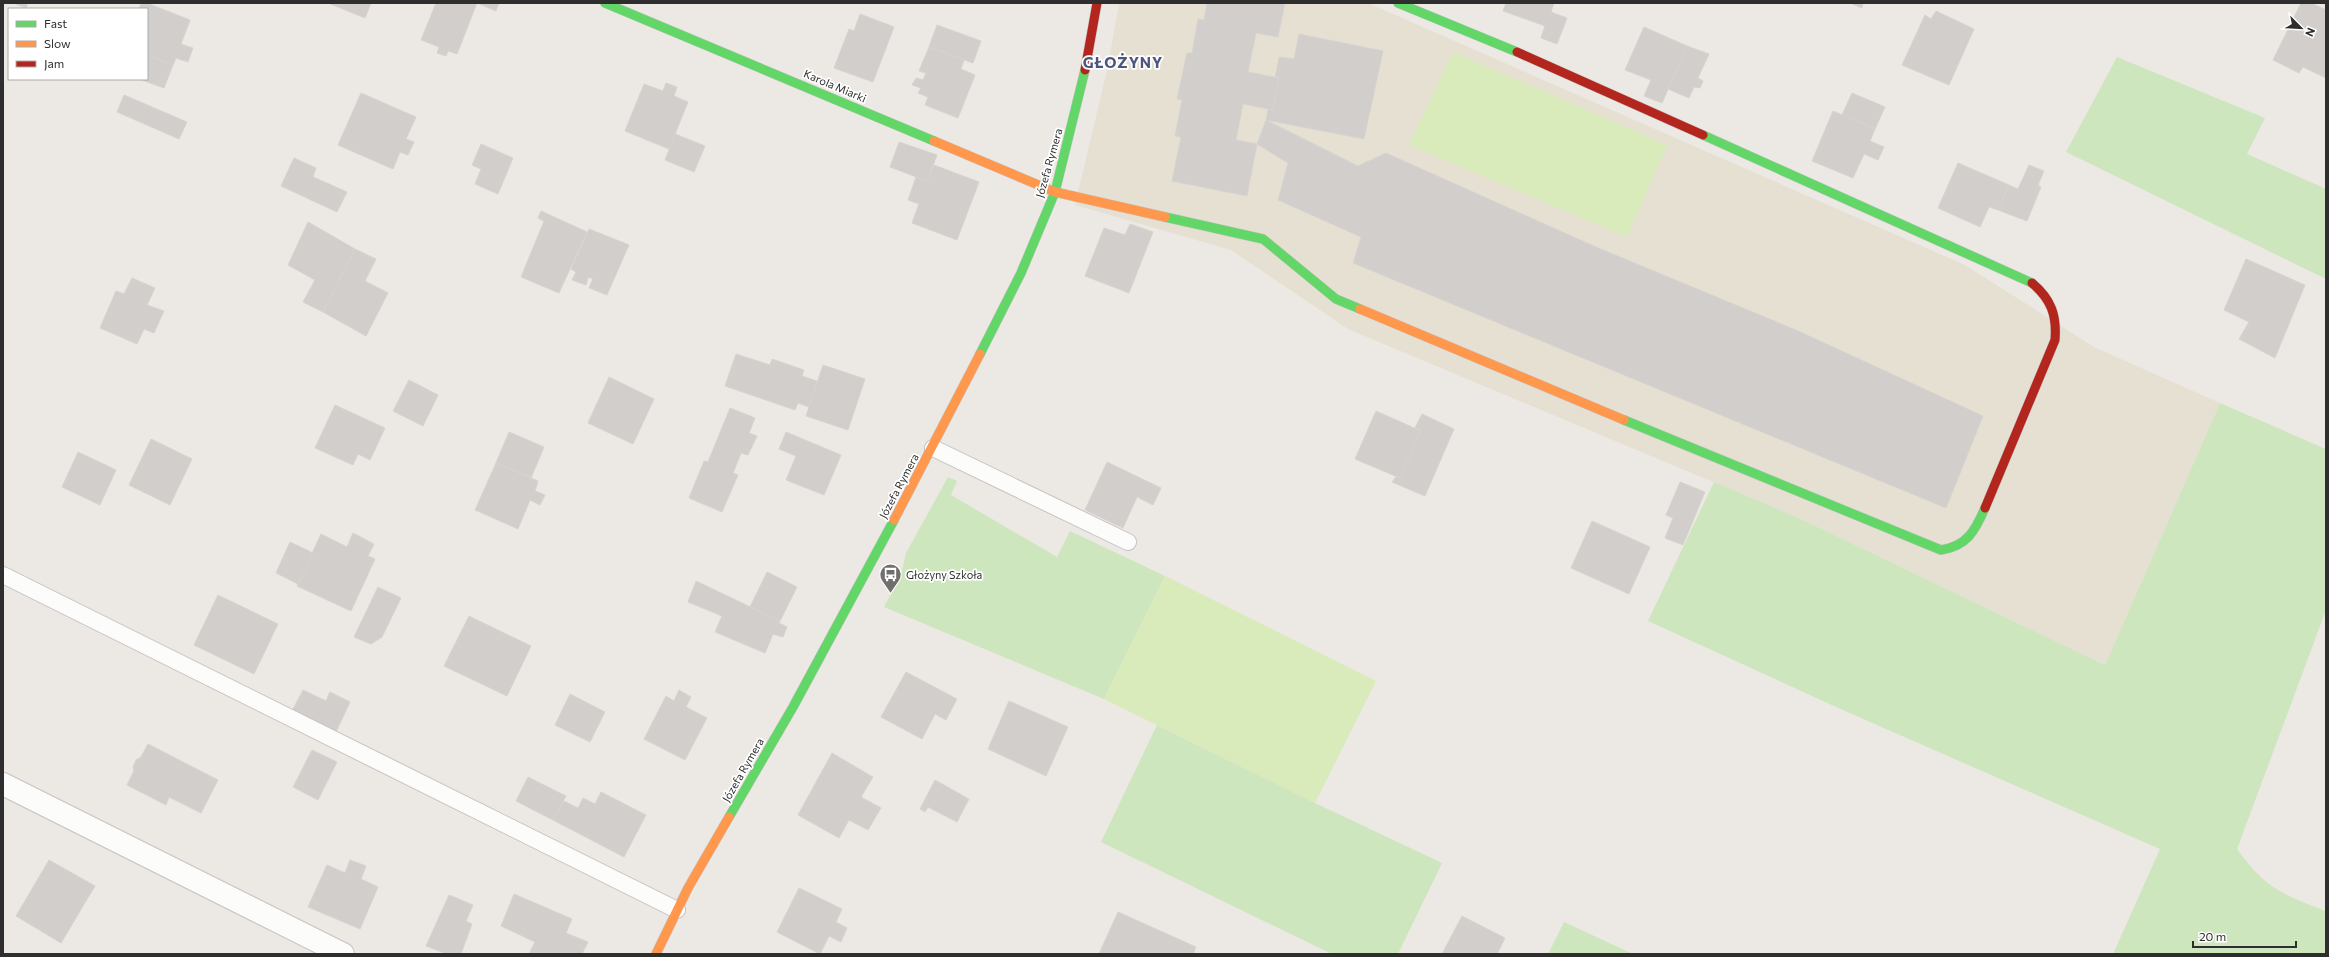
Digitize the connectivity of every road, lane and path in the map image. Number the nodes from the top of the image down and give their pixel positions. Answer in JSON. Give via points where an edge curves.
{"nodes":[{"id":1,"x":605,"y":3,"type":"edge"},
{"id":2,"x":1097,"y":3,"type":"edge"},
{"id":3,"x":1398,"y":3,"type":"edge"},
{"id":4,"x":1055,"y":192,"type":"junction"},
{"id":5,"x":933,"y":448,"type":"junction"},
{"id":6,"x":1128,"y":542,"type":"dead end"},
{"id":7,"x":3,"y":575,"type":"edge"},
{"id":8,"x":3,"y":784,"type":"edge"},
{"id":9,"x":677,"y":910,"type":"junction"},
{"id":10,"x":343,"y":954,"type":"edge"},
{"id":11,"x":656,"y":954,"type":"edge"}],
"edges":[{"from":1,"to":4,"type":"street","name":"Karola Miarki"},
{"from":2,"to":4,"type":"street","name":"Józefa Rymera","via":[[1082,84]]},
{"from":3,"to":4,"type":"street","name":"Karola Miarki","via":[[1574,77],[2032,284],[2046,294],[2053,308],[2055,340],[1975,531],[1967,542],[1954,549],[1941,550],[1579,402],[1336,299],[1263,239]]},
{"from":4,"to":5,"type":"street","name":"Józefa Rymera","via":[[1000,316]]},
{"from":5,"to":6,"type":"lane"},
{"from":5,"to":9,"type":"street","name":"Józefa Rymera","via":[[793,708]]},
{"from":7,"to":9,"type":"lane"},
{"from":8,"to":10,"type":"street"},
{"from":9,"to":11,"type":"street","name":"Józefa Rymera"}]}
